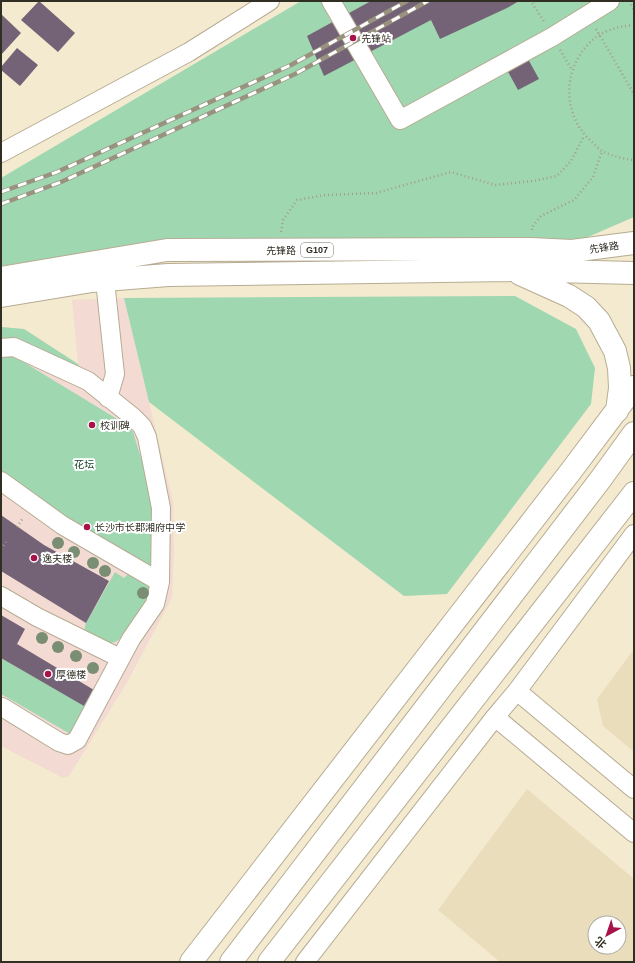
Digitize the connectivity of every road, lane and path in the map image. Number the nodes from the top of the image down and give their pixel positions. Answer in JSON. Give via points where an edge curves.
{"nodes":[{"id":1,"x":270,"y":1,"type":"edge"},
{"id":2,"x":331,"y":1,"type":"edge"},
{"id":3,"x":610,"y":1,"type":"edge"},
{"id":4,"x":629,"y":1,"type":"edge"},
{"id":5,"x":634,"y":10,"type":"edge"},
{"id":6,"x":588,"y":15,"type":"junction"},
{"id":7,"x":634,"y":25,"type":"edge"},
{"id":8,"x":600,"y":35,"type":"junction"},
{"id":9,"x":634,"y":94,"type":"edge"},
{"id":10,"x":584,"y":136,"type":"junction"},
{"id":11,"x":602,"y":151,"type":"junction"},
{"id":12,"x":1,"y":153,"type":"edge"},
{"id":13,"x":634,"y":160,"type":"edge"},
{"id":14,"x":634,"y":231,"type":"edge"},
{"id":15,"x":634,"y":243,"type":"edge"},
{"id":16,"x":531,"y":249,"type":"junction"},
{"id":17,"x":592,"y":249,"type":"junction"},
{"id":18,"x":278,"y":250,"type":"junction"},
{"id":19,"x":512,"y":270,"type":"junction"},
{"id":20,"x":634,"y":273,"type":"edge"},
{"id":21,"x":1,"y":278,"type":"edge"},
{"id":22,"x":105,"y":281,"type":"junction"},
{"id":23,"x":1,"y":296,"type":"edge"},
{"id":24,"x":1,"y":348,"type":"edge"},
{"id":25,"x":634,"y":387,"type":"edge"},
{"id":26,"x":108,"y":398,"type":"junction"},
{"id":27,"x":617,"y":410,"type":"junction"},
{"id":28,"x":634,"y":433,"type":"edge"},
{"id":29,"x":600,"y":480,"type":"junction"},
{"id":30,"x":1,"y":481,"type":"edge"},
{"id":31,"x":634,"y":493,"type":"edge"},
{"id":32,"x":634,"y":534,"type":"edge"},
{"id":33,"x":6,"y":542,"type":"dead end"},
{"id":34,"x":1,"y":549,"type":"edge"},
{"id":35,"x":160,"y":582,"type":"junction"},
{"id":36,"x":1,"y":596,"type":"edge"},
{"id":37,"x":120,"y":658,"type":"junction"},
{"id":38,"x":517,"y":691,"type":"junction"},
{"id":39,"x":1,"y":708,"type":"edge"},
{"id":40,"x":495,"y":718,"type":"junction"},
{"id":41,"x":634,"y":789,"type":"edge"},
{"id":42,"x":634,"y":833,"type":"edge"},
{"id":43,"x":191,"y":962,"type":"edge"},
{"id":44,"x":231,"y":962,"type":"edge"},
{"id":45,"x":269,"y":962,"type":"edge"},
{"id":46,"x":305,"y":962,"type":"edge"}],
"edges":[{"from":1,"to":12,"type":"street","via":[[190,52]]},
{"from":2,"to":6,"type":"street","via":[[400,120]]},
{"from":3,"to":6,"type":"street"},
{"from":4,"to":5,"type":"path"},
{"from":6,"to":8,"type":"path"},
{"from":7,"to":8,"type":"path","via":[[620,26]]},
{"from":8,"to":9,"type":"path"},
{"from":8,"to":10,"type":"path","via":[[583,50],[572,71],[568,93],[573,116]]},
{"from":10,"to":11,"type":"path"},
{"from":10,"to":18,"type":"path","via":[[571,161],[558,176],[495,185],[451,172],[376,193],[325,195],[297,200],[283,220]]},
{"from":11,"to":13,"type":"path","via":[[623,159]]},
{"from":11,"to":16,"type":"path","via":[[593,177],[574,200],[541,216],[532,227]]},
{"from":14,"to":17,"type":"main road"},
{"from":15,"to":17,"type":"main road","name":"先锋路","number":"G107"},
{"from":16,"to":17,"type":"main road","name":"先锋路","number":"G107"},
{"from":16,"to":18,"type":"main road","name":"先锋路","number":"G107"},
{"from":18,"to":21,"type":"main road","name":"先锋路","number":"G107","via":[[167,250]]},
{"from":19,"to":20,"type":"main road"},
{"from":19,"to":22,"type":"main road","via":[[168,274]]},
{"from":19,"to":27,"type":"main road","via":[[568,296],[586,307],[599,321],[615,351],[619,368]]},
{"from":22,"to":23,"type":"main road"},
{"from":22,"to":26,"type":"street","via":[[116,374]]},
{"from":24,"to":26,"type":"street","via":[[14,347],[88,381]]},
{"from":25,"to":27,"type":"main road"},
{"from":26,"to":35,"type":"street","via":[[142,426],[147,438],[161,508]]},
{"from":27,"to":29,"type":"main road"},
{"from":27,"to":43,"type":"main road"},
{"from":28,"to":29,"type":"main road"},
{"from":29,"to":44,"type":"main road"},
{"from":30,"to":35,"type":"street","via":[[62,526]]},
{"from":31,"to":45,"type":"main road"},
{"from":32,"to":38,"type":"street"},
{"from":33,"to":34,"type":"path"},
{"from":35,"to":37,"type":"street","via":[[155,604]]},
{"from":36,"to":37,"type":"street"},
{"from":37,"to":39,"type":"street","via":[[77,740],[68,745]]},
{"from":38,"to":40,"type":"street"},
{"from":38,"to":41,"type":"street"},
{"from":40,"to":42,"type":"street"},
{"from":40,"to":46,"type":"street"}]}
